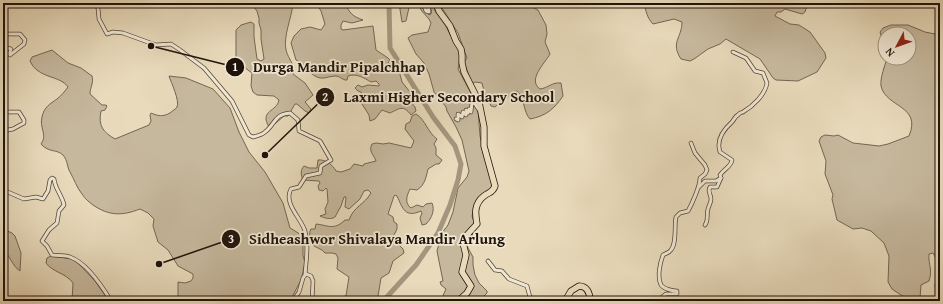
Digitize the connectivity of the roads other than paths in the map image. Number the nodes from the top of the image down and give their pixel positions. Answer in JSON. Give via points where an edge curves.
{"nodes":[{"id":1,"x":94,"y":3,"type":"edge"},
{"id":2,"x":423,"y":3,"type":"edge"},
{"id":3,"x":428,"y":3,"type":"edge"},
{"id":4,"x":436,"y":3,"type":"edge"},
{"id":5,"x":3,"y":34,"type":"edge"},
{"id":6,"x":3,"y":46,"type":"edge"},
{"id":7,"x":733,"y":52,"type":"dead end"},
{"id":8,"x":480,"y":111,"type":"junction"},
{"id":9,"x":3,"y":112,"type":"edge"},
{"id":10,"x":456,"y":119,"type":"dead end"},
{"id":11,"x":3,"y":131,"type":"edge"},
{"id":12,"x":691,"y":143,"type":"dead end"},
{"id":13,"x":3,"y":157,"type":"edge"},
{"id":14,"x":3,"y":169,"type":"edge"},
{"id":15,"x":721,"y":178,"type":"junction"},
{"id":16,"x":697,"y":188,"type":"junction"},
{"id":17,"x":3,"y":190,"type":"edge"},
{"id":18,"x":705,"y":225,"type":"dead end"},
{"id":19,"x":488,"y":261,"type":"dead end"},
{"id":20,"x":305,"y":275,"type":"junction"},
{"id":21,"x":111,"y":301,"type":"edge"},
{"id":22,"x":293,"y":301,"type":"edge"},
{"id":23,"x":312,"y":301,"type":"edge"},
{"id":24,"x":458,"y":301,"type":"edge"},
{"id":25,"x":531,"y":301,"type":"edge"},
{"id":26,"x":565,"y":301,"type":"edge"},
{"id":27,"x":590,"y":301,"type":"edge"},
{"id":28,"x":642,"y":301,"type":"edge"},
{"id":29,"x":647,"y":301,"type":"edge"},
{"id":30,"x":657,"y":301,"type":"edge"}],
"edges":[{"from":1,"to":20,"type":"street","via":[[98,8],[98,19],[107,34],[123,33],[156,45],[171,44],[204,68],[232,101],[249,135],[260,135],[269,129],[276,119],[290,113],[298,120],[299,131],[320,141],[331,160],[321,166],[320,173],[306,176],[299,187],[291,189],[289,193],[290,203],[305,231]]},
{"from":2,"to":3,"type":"street","via":[[429,12]]},
{"from":4,"to":8,"type":"highway","via":[[461,49],[464,72],[479,102]]},
{"from":5,"to":6,"type":"street","via":[[20,34],[25,40],[24,44],[10,56],[11,49]]},
{"from":7,"to":15,"type":"street","via":[[746,58],[755,71],[763,73],[767,83],[763,93],[726,126],[721,136],[718,143],[720,152],[732,160],[730,166],[720,175]]},
{"from":8,"to":10,"type":"street","via":[[472,102],[471,112],[469,109],[468,113],[466,110],[466,114],[463,112],[462,117],[458,114],[458,120]]},
{"from":8,"to":24,"type":"highway","via":[[484,127],[484,146],[495,186],[476,208],[476,224],[463,243],[466,255],[462,272],[471,286]]},
{"from":9,"to":11,"type":"street","via":[[19,112],[24,120],[24,123]]},
{"from":12,"to":16,"type":"street","via":[[698,158],[707,168]]},
{"from":13,"to":14,"type":"street"},
{"from":15,"to":16,"type":"street","via":[[716,181],[705,181]]},
{"from":15,"to":18,"type":"street","via":[[717,187],[710,187],[711,199],[707,210],[708,221]]},
{"from":16,"to":30,"type":"street","via":[[688,211],[676,217],[673,249],[663,255],[660,263],[661,285],[677,291],[677,294],[666,294]]},
{"from":17,"to":21,"type":"street","via":[[24,199],[43,198],[48,191],[50,180],[54,179],[64,205],[59,211],[56,223],[48,230],[42,241],[52,255],[69,256],[83,265]]},
{"from":19,"to":25,"type":"street","via":[[495,270],[502,271],[509,279],[527,286]]},
{"from":20,"to":22,"type":"street"},
{"from":20,"to":23,"type":"street","via":[[309,274],[313,281]]},
{"from":26,"to":27,"type":"highway","via":[[571,291],[579,286],[584,286],[587,290]]},
{"from":28,"to":29,"type":"street"}]}
